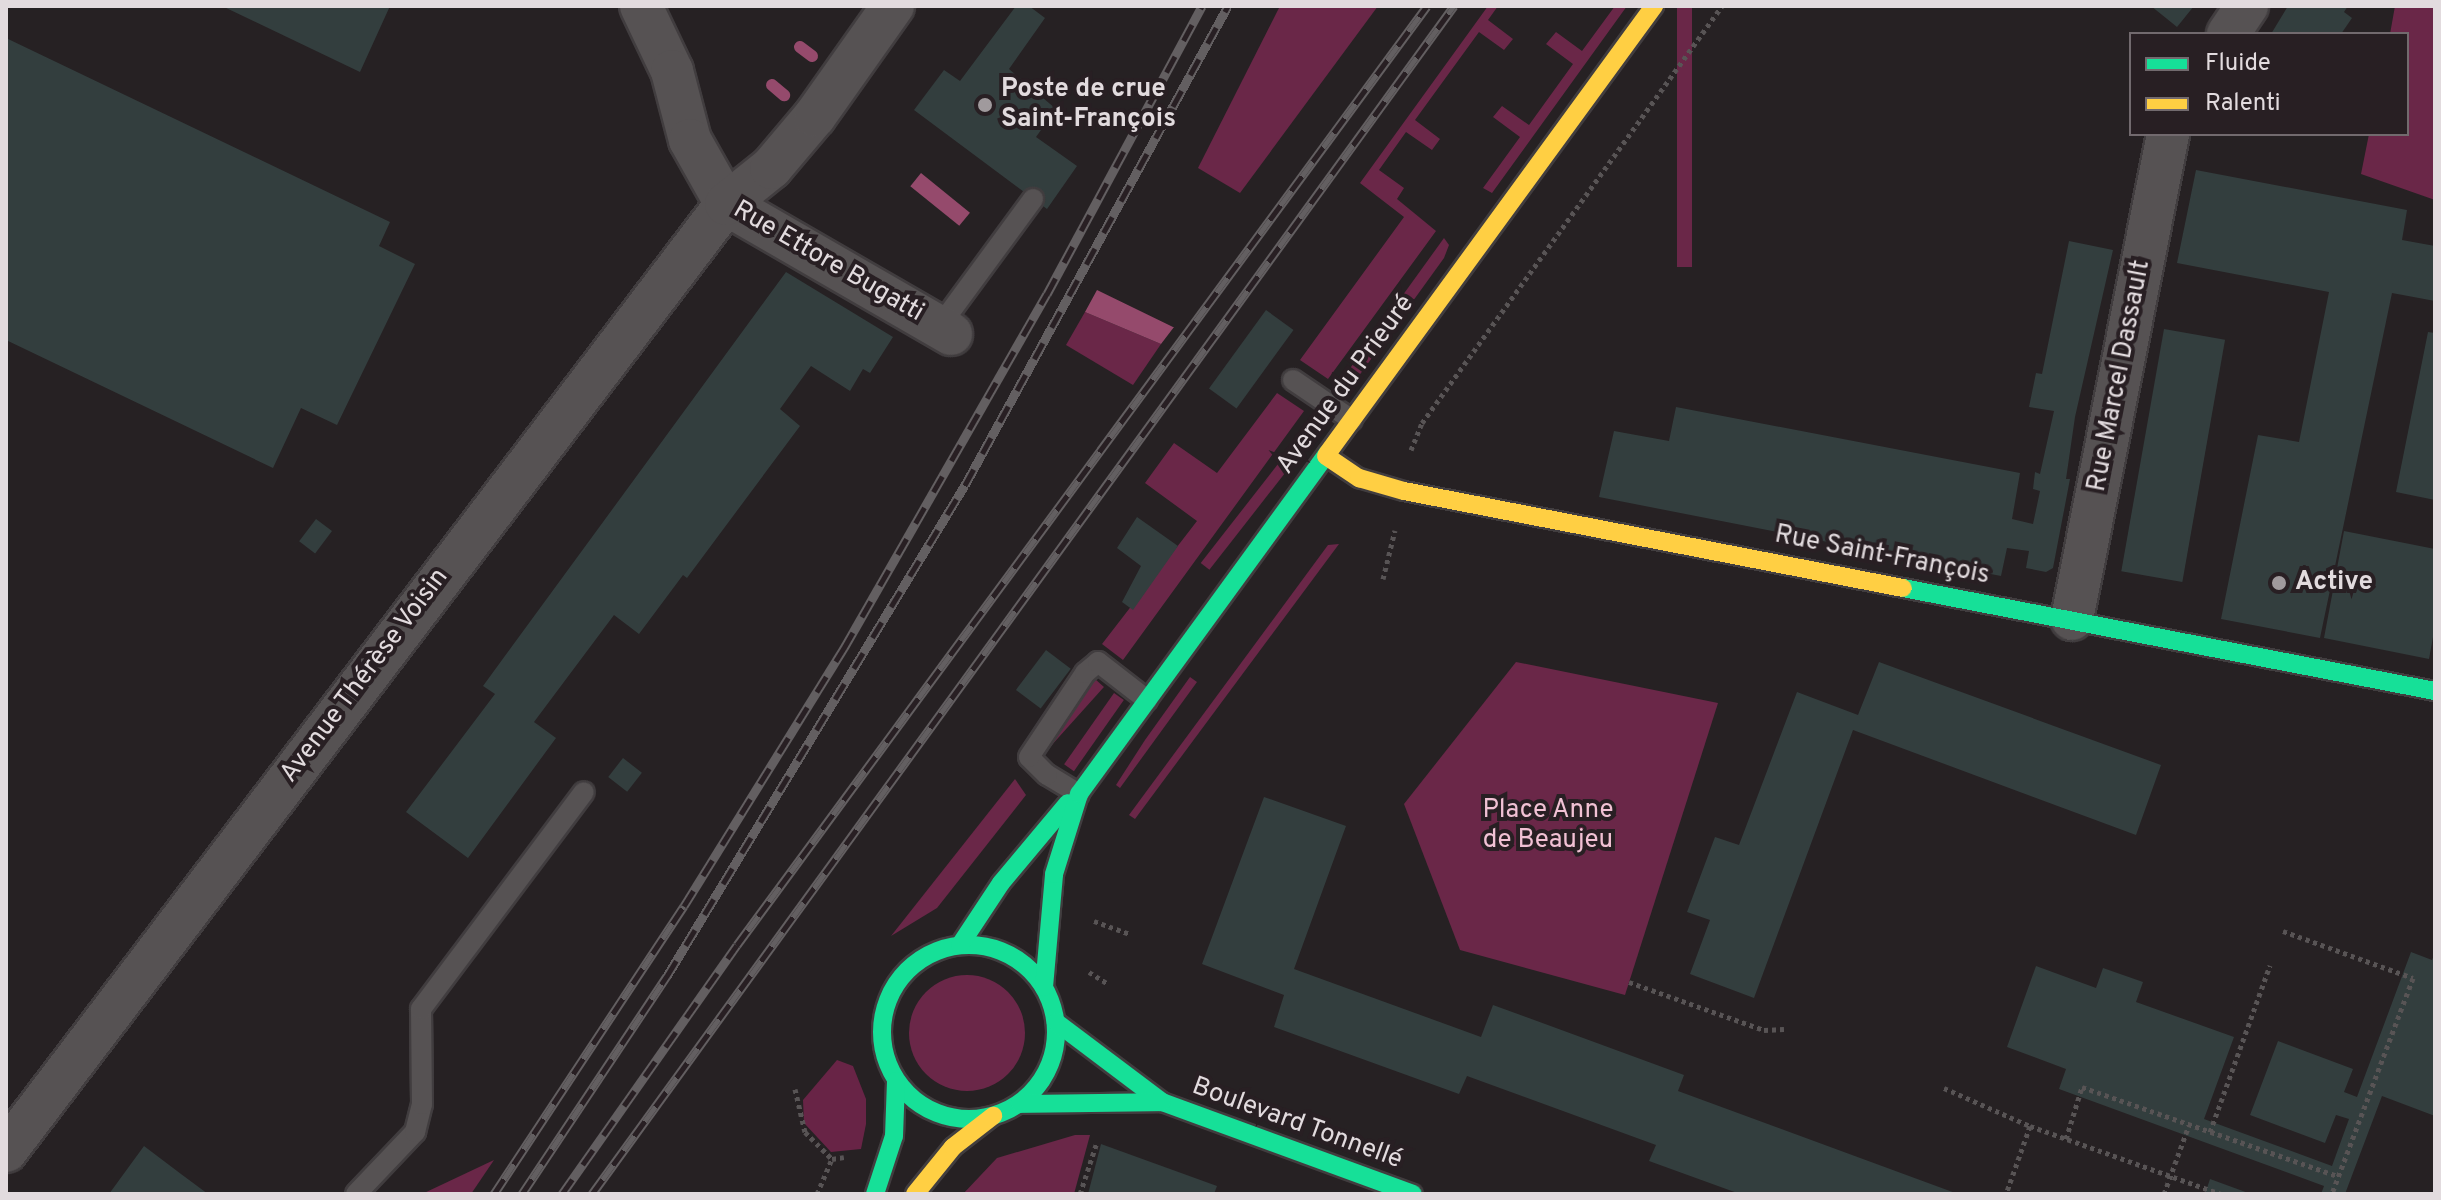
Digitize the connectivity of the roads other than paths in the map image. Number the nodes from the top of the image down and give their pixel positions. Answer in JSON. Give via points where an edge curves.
{"nodes":[{"id":1,"x":641,"y":6,"type":"edge"},
{"id":2,"x":893,"y":6,"type":"edge"},
{"id":3,"x":1654,"y":6,"type":"edge"},
{"id":4,"x":2247,"y":6,"type":"edge"},
{"id":5,"x":2229,"y":32,"type":"edge"},
{"id":6,"x":2168,"y":136,"type":"edge"},
{"id":7,"x":1033,"y":199,"type":"dead end"},
{"id":8,"x":726,"y":204,"type":"junction"},
{"id":9,"x":945,"y":330,"type":"joint"},
{"id":10,"x":1293,"y":380,"type":"dead end"},
{"id":11,"x":1352,"y":420,"type":"junction"},
{"id":12,"x":1326,"y":456,"type":"junction"},
{"id":13,"x":2072,"y":619,"type":"junction"},
{"id":14,"x":2435,"y":691,"type":"edge"},
{"id":15,"x":1147,"y":700,"type":"junction"},
{"id":16,"x":584,"y":792,"type":"dead end"},
{"id":17,"x":1079,"y":794,"type":"junction"},
{"id":18,"x":960,"y":945,"type":"junction"},
{"id":19,"x":1044,"y":987,"type":"junction"},
{"id":20,"x":1056,"y":1022,"type":"junction"},
{"id":21,"x":896,"y":1081,"type":"junction"},
{"id":22,"x":1162,"y":1102,"type":"junction"},
{"id":23,"x":1020,"y":1104,"type":"junction"},
{"id":24,"x":993,"y":1116,"type":"junction"},
{"id":25,"x":6,"y":1151,"type":"edge"},
{"id":26,"x":356,"y":1194,"type":"edge"},
{"id":27,"x":875,"y":1194,"type":"edge"},
{"id":28,"x":915,"y":1194,"type":"edge"},
{"id":29,"x":1413,"y":1194,"type":"edge"}],
"edges":[{"from":1,"to":8,"type":"street","name":"Rue Ettore Bugatti","via":[[672,71],[690,140]]},
{"from":2,"to":8,"type":"street","name":"Avenue Thérèse Voisin","via":[[815,116],[771,168]]},
{"from":3,"to":11,"type":"street","name":"Avenue du Prieuré"},
{"from":4,"to":5,"type":"street"},
{"from":6,"to":13,"type":"street","name":"Rue Marcel Dassault"},
{"from":7,"to":9,"type":"lane"},
{"from":8,"to":9,"type":"street","name":"Rue Ettore Bugatti"},
{"from":8,"to":25,"type":"street","name":"Avenue Thérèse Voisin"},
{"from":10,"to":11,"type":"lane"},
{"from":11,"to":12,"type":"street","name":"Avenue du Prieuré"},
{"from":12,"to":13,"type":"street","name":"Rue Saint-François","via":[[1359,478],[1404,491]]},
{"from":12,"to":15,"type":"street","name":"Avenue du Prieuré"},
{"from":13,"to":14,"type":"street","name":"Rue Saint-François"},
{"from":15,"to":17,"type":"street","name":"Avenue du Prieuré"},
{"from":15,"to":17,"type":"lane","via":[[1094,658],[1024,752],[1047,775]]},
{"from":16,"to":26,"type":"lane","via":[[421,1009],[422,1104],[415,1132]]},
{"from":17,"to":18,"type":"street","name":"Avenue du Prieuré","via":[[1001,883]]},
{"from":17,"to":19,"type":"street","name":"Avenue du Prieuré","via":[[1054,874]]},
{"from":18,"to":19,"type":"street","via":[[1009,954]]},
{"from":18,"to":21,"type":"street","via":[[919,961],[890,995],[882,1039]]},
{"from":19,"to":20,"type":"street"},
{"from":20,"to":22,"type":"street","name":"Boulevard Tonnellé"},
{"from":20,"to":23,"type":"street","via":[[1046,1074]]},
{"from":21,"to":24,"type":"street","via":[[915,1101],[939,1114],[966,1120]]},
{"from":21,"to":27,"type":"street","via":[[894,1136]]},
{"from":22,"to":23,"type":"street","name":"Boulevard Tonnellé"},
{"from":22,"to":29,"type":"street","name":"Boulevard Tonnellé"},
{"from":23,"to":24,"type":"street"},
{"from":24,"to":28,"type":"street","via":[[953,1147]]}]}
